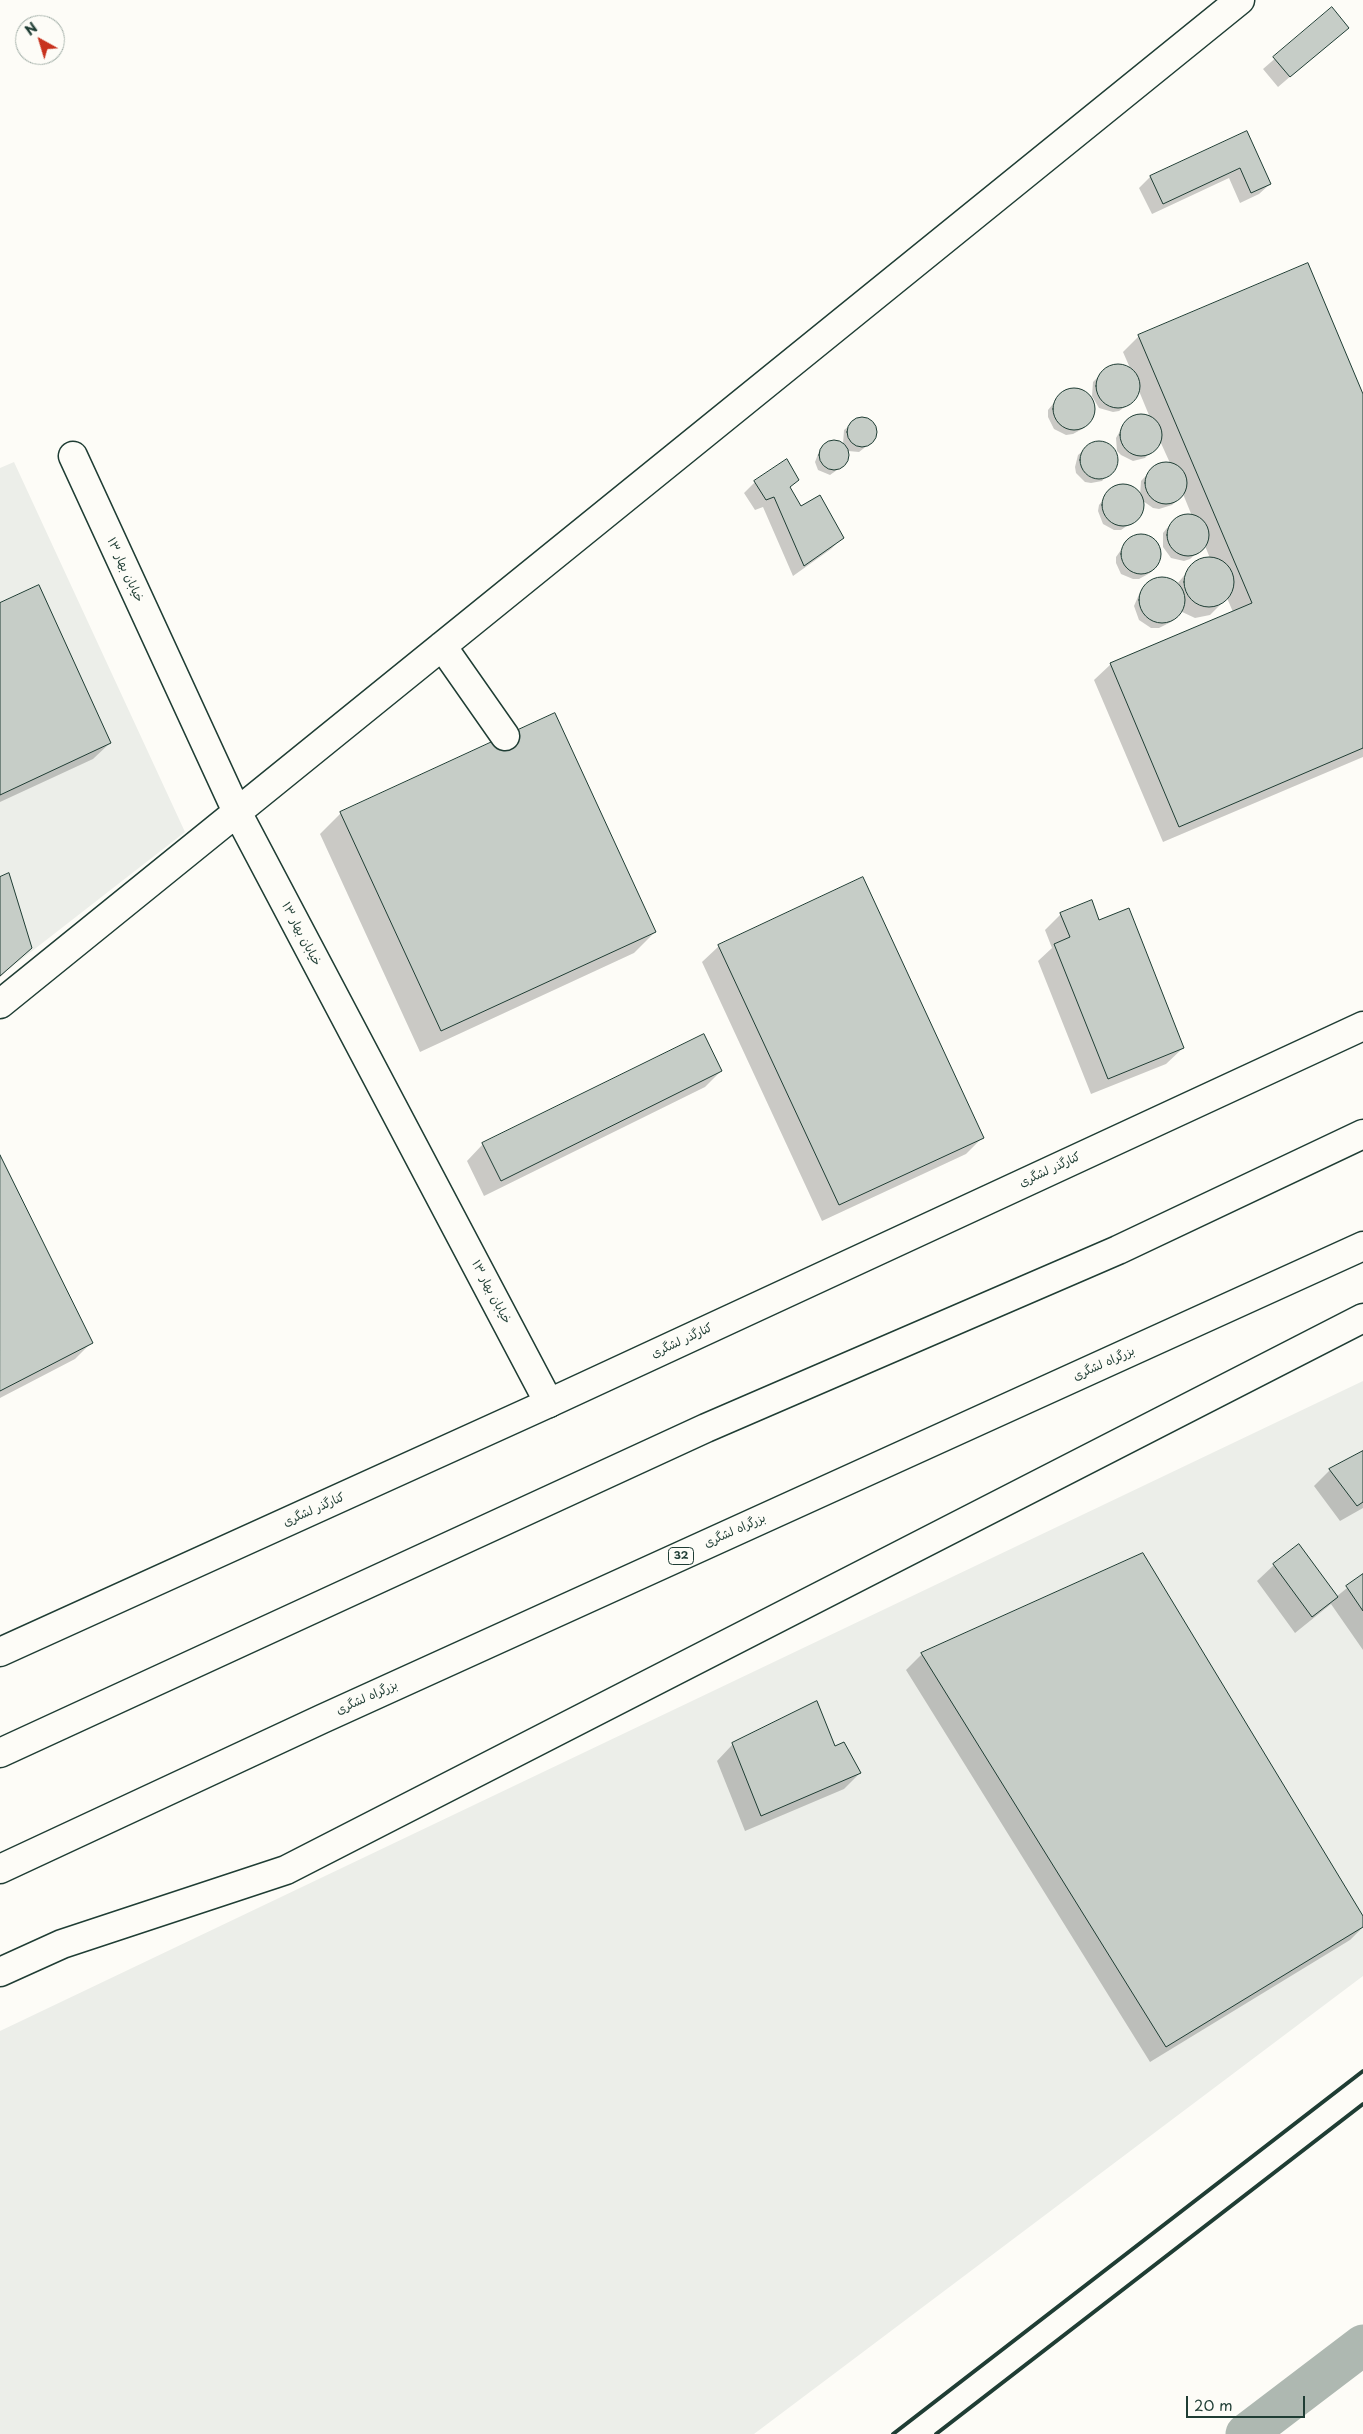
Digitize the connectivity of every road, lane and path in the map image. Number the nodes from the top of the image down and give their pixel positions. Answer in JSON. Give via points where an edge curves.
{"nodes":[{"id":1,"x":1240,"y":0,"type":"edge"},
{"id":2,"x":73,"y":456,"type":"dead end"},
{"id":3,"x":442,"y":646,"type":"junction"},
{"id":4,"x":505,"y":736,"type":"dead end"},
{"id":5,"x":237,"y":812,"type":"junction"},
{"id":6,"x":0,"y":1004,"type":"edge"},
{"id":7,"x":1363,"y":1026,"type":"edge"},
{"id":8,"x":1363,"y":1134,"type":"edge"},
{"id":9,"x":1363,"y":1246,"type":"edge"},
{"id":10,"x":1363,"y":1318,"type":"edge"},
{"id":11,"x":549,"y":1403,"type":"junction"},
{"id":12,"x":0,"y":1652,"type":"edge"},
{"id":13,"x":0,"y":1752,"type":"edge"},
{"id":14,"x":0,"y":1869,"type":"edge"},
{"id":15,"x":0,"y":1972,"type":"edge"}],
"edges":[{"from":1,"to":3,"type":"main road"},
{"from":2,"to":5,"type":"main road","name":"خیابان بهار ۱۳"},
{"from":3,"to":4,"type":"main road"},
{"from":3,"to":5,"type":"main road"},
{"from":5,"to":6,"type":"main road"},
{"from":5,"to":11,"type":"main road","name":"خیابان بهار ۱۳"},
{"from":7,"to":11,"type":"main road","name":"کنارگذر لشگری"},
{"from":8,"to":13,"type":"main road","via":[[1118,1250],[706,1428]]},
{"from":9,"to":14,"type":"main road","name":"بزرگراه لشگری","number":"32","via":[[322,1719]]},
{"from":10,"to":15,"type":"main road","via":[[286,1870],[62,1944]]},
{"from":11,"to":12,"type":"main road","name":"کنارگذر لشگری"}]}
